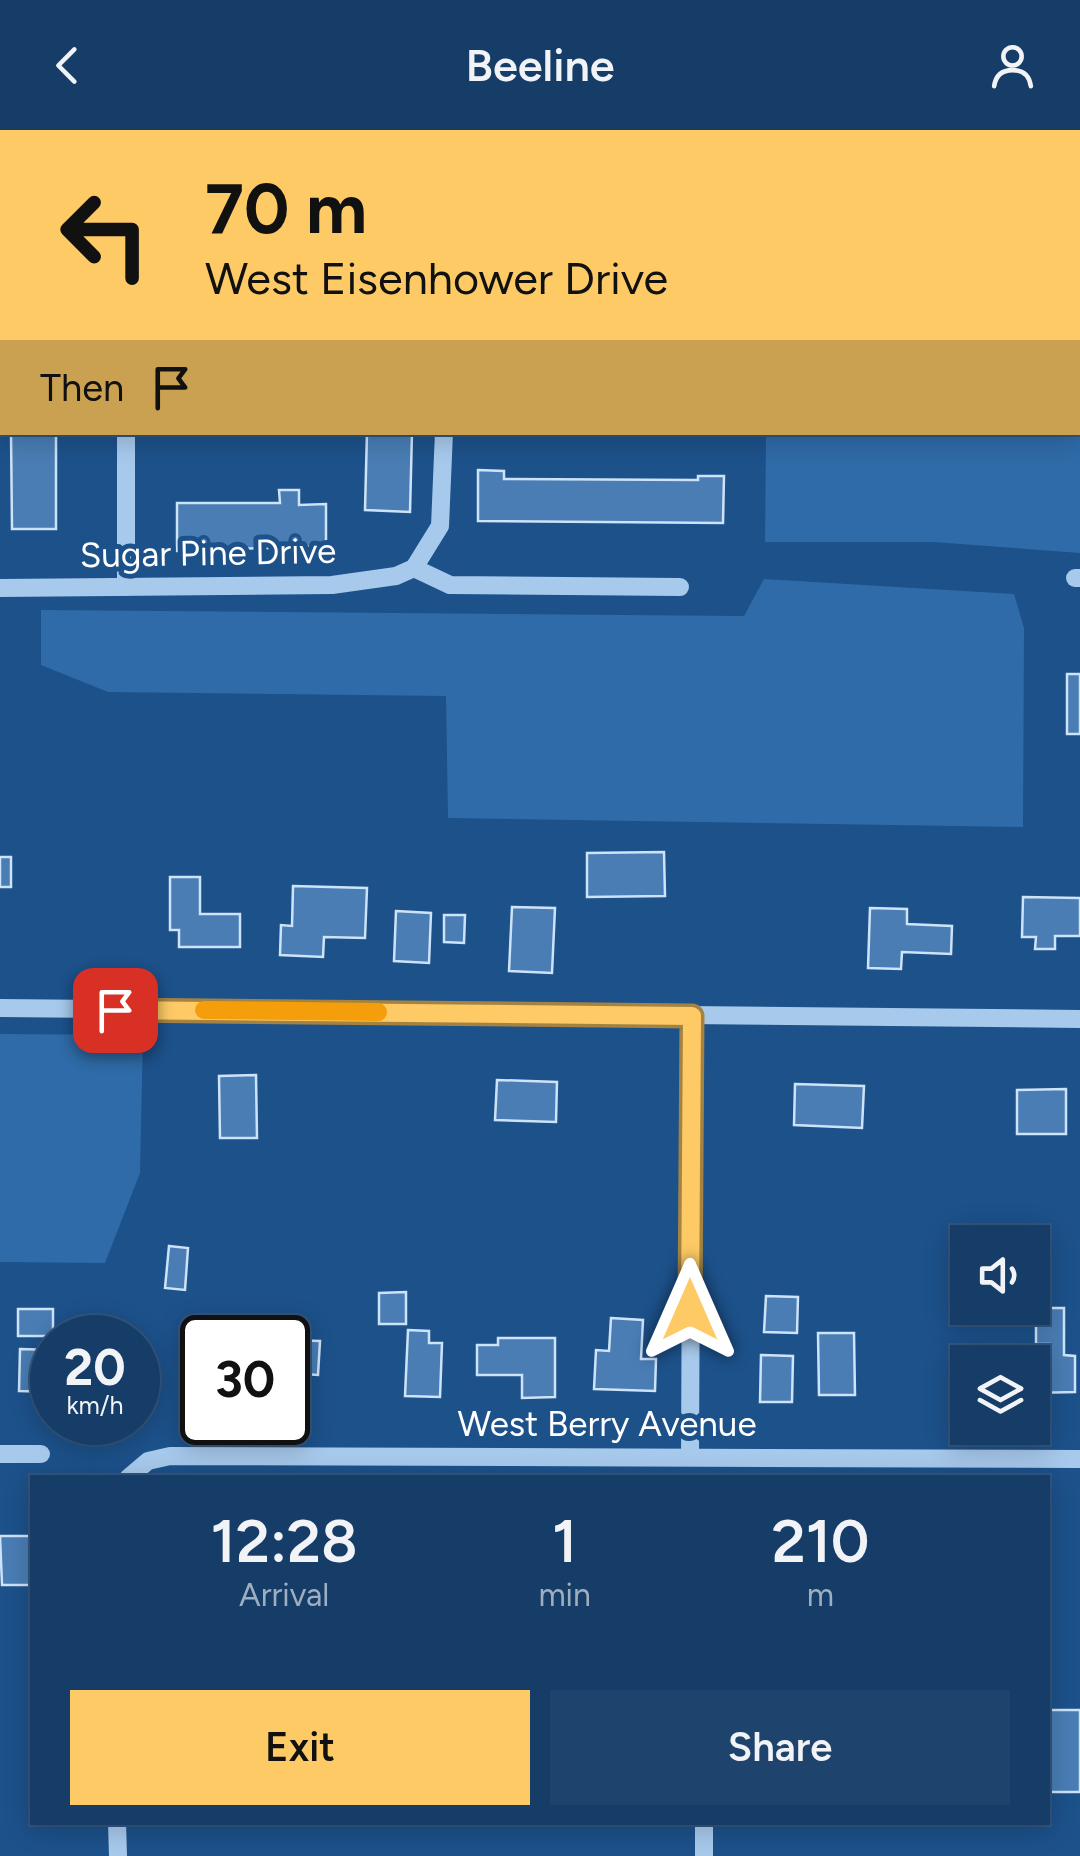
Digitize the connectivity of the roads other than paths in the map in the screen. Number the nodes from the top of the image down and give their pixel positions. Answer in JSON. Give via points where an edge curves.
{"nodes":[{"id":1,"x":126,"y":435,"type":"edge"},
{"id":2,"x":444,"y":435,"type":"edge"},
{"id":3,"x":414,"y":568,"type":"junction"},
{"id":4,"x":126,"y":586,"type":"junction"},
{"id":5,"x":680,"y":586,"type":"dead end"},
{"id":6,"x":0,"y":588,"type":"edge"},
{"id":7,"x":0,"y":1008,"type":"edge"},
{"id":8,"x":692,"y":1016,"type":"junction"},
{"id":9,"x":1080,"y":1020,"type":"edge"},
{"id":10,"x":0,"y":1454,"type":"edge"},
{"id":11,"x":40,"y":1454,"type":"dead end"},
{"id":12,"x":698,"y":1457,"type":"junction"},
{"id":13,"x":1080,"y":1459,"type":"edge"},
{"id":14,"x":132,"y":1473,"type":"edge"},
{"id":15,"x":705,"y":1475,"type":"edge"},
{"id":16,"x":117,"y":1825,"type":"edge"},
{"id":17,"x":704,"y":1825,"type":"edge"},
{"id":18,"x":118,"y":1856,"type":"edge"},
{"id":19,"x":704,"y":1856,"type":"edge"}],
"edges":[{"from":1,"to":4,"type":"street"},
{"from":2,"to":3,"type":"street","via":[[440,526]]},
{"from":3,"to":4,"type":"street","name":"Sugar Pine Drive","via":[[370,583]]},
{"from":3,"to":5,"type":"street","via":[[450,585]]},
{"from":4,"to":6,"type":"street","name":"Sugar Pine Drive"},
{"from":7,"to":8,"type":"street"},
{"from":8,"to":9,"type":"street"},
{"from":8,"to":12,"type":"street"},
{"from":10,"to":11,"type":"street"},
{"from":12,"to":13,"type":"street","name":"West Berry Avenue"},
{"from":12,"to":14,"type":"street","name":"West Berry Avenue","via":[[170,1456]]},
{"from":12,"to":15,"type":"street"},
{"from":16,"to":18,"type":"street"},
{"from":17,"to":19,"type":"street"}]}
